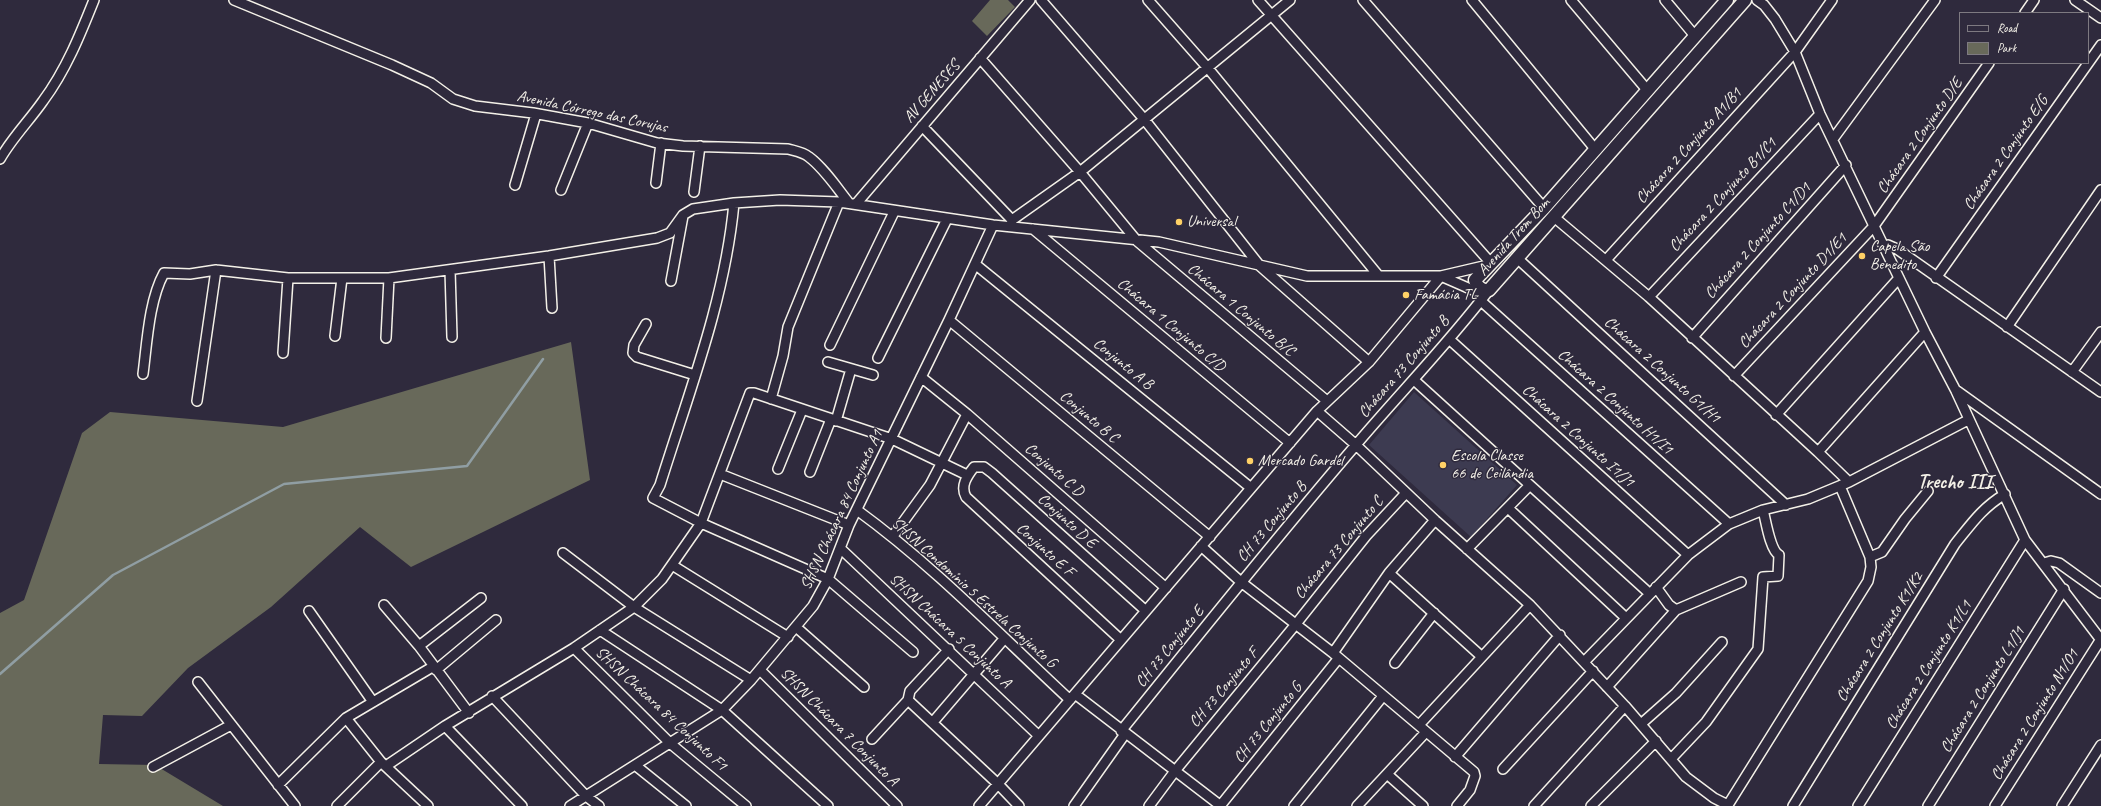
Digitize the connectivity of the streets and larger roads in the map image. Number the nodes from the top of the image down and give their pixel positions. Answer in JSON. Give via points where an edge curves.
{"nodes":[{"id":1,"x":94,"y":0,"type":"edge"},
{"id":2,"x":234,"y":0,"type":"edge"},
{"id":3,"x":1041,"y":0,"type":"edge"},
{"id":4,"x":1148,"y":0,"type":"edge"},
{"id":5,"x":1258,"y":0,"type":"edge"},
{"id":6,"x":1290,"y":0,"type":"edge"},
{"id":7,"x":1363,"y":0,"type":"edge"},
{"id":8,"x":1472,"y":0,"type":"edge"},
{"id":9,"x":1571,"y":0,"type":"edge"},
{"id":10,"x":1665,"y":0,"type":"edge"},
{"id":11,"x":1727,"y":0,"type":"edge"},
{"id":12,"x":1745,"y":0,"type":"edge"},
{"id":13,"x":1757,"y":0,"type":"edge"},
{"id":14,"x":1832,"y":0,"type":"edge"},
{"id":15,"x":1935,"y":0,"type":"edge"},
{"id":16,"x":2034,"y":0,"type":"edge"},
{"id":17,"x":2075,"y":0,"type":"edge"},
{"id":18,"x":1027,"y":1,"type":"edge"},
{"id":19,"x":2026,"y":12,"type":"edge"},
{"id":20,"x":1272,"y":15,"type":"junction"},
{"id":21,"x":2101,"y":18,"type":"edge"},
{"id":22,"x":1694,"y":36,"type":"junction"},
{"id":23,"x":2101,"y":46,"type":"edge"},
{"id":24,"x":1795,"y":52,"type":"junction"},
{"id":25,"x":980,"y":58,"type":"junction"},
{"id":26,"x":2089,"y":63,"type":"edge"},
{"id":27,"x":1989,"y":64,"type":"edge"},
{"id":28,"x":2088,"y":64,"type":"edge"},
{"id":29,"x":1207,"y":68,"type":"junction"},
{"id":30,"x":1648,"y":91,"type":"junction"},
{"id":31,"x":536,"y":114,"type":"junction"},
{"id":32,"x":1820,"y":114,"type":"junction"},
{"id":33,"x":1144,"y":119,"type":"junction"},
{"id":34,"x":588,"y":123,"type":"junction"},
{"id":35,"x":922,"y":126,"type":"junction"},
{"id":36,"x":1833,"y":139,"type":"junction"},
{"id":37,"x":661,"y":143,"type":"junction"},
{"id":38,"x":700,"y":146,"type":"junction"},
{"id":39,"x":1595,"y":149,"type":"junction"},
{"id":40,"x":0,"y":160,"type":"edge"},
{"id":41,"x":1846,"y":165,"type":"junction"},
{"id":42,"x":1080,"y":172,"type":"junction"},
{"id":43,"x":656,"y":183,"type":"dead end"},
{"id":44,"x":515,"y":185,"type":"dead end"},
{"id":45,"x":560,"y":190,"type":"dead end"},
{"id":46,"x":2101,"y":190,"type":"edge"},
{"id":47,"x":694,"y":192,"type":"dead end"},
{"id":48,"x":839,"y":202,"type":"junction"},
{"id":49,"x":734,"y":203,"type":"junction"},
{"id":50,"x":853,"y":204,"type":"junction"},
{"id":51,"x":1544,"y":208,"type":"junction"},
{"id":52,"x":894,"y":212,"type":"junction"},
{"id":53,"x":684,"y":215,"type":"junction"},
{"id":54,"x":1554,"y":217,"type":"junction"},
{"id":55,"x":946,"y":219,"type":"junction"},
{"id":56,"x":1012,"y":224,"type":"junction"},
{"id":57,"x":993,"y":225,"type":"junction"},
{"id":58,"x":1874,"y":226,"type":"junction"},
{"id":59,"x":1033,"y":229,"type":"junction"},
{"id":60,"x":1138,"y":241,"type":"junction"},
{"id":61,"x":1884,"y":246,"type":"junction"},
{"id":62,"x":549,"y":256,"type":"junction"},
{"id":63,"x":1517,"y":258,"type":"junction"},
{"id":64,"x":1606,"y":260,"type":"junction"},
{"id":65,"x":975,"y":264,"type":"junction"},
{"id":66,"x":1489,"y":264,"type":"junction"},
{"id":67,"x":1260,"y":266,"type":"junction"},
{"id":68,"x":216,"y":270,"type":"junction"},
{"id":69,"x":450,"y":270,"type":"junction"},
{"id":70,"x":1378,"y":275,"type":"junction"},
{"id":71,"x":1441,"y":276,"type":"junction"},
{"id":72,"x":288,"y":278,"type":"junction"},
{"id":73,"x":342,"y":278,"type":"junction"},
{"id":74,"x":389,"y":278,"type":"junction"},
{"id":75,"x":1899,"y":278,"type":"junction"},
{"id":76,"x":1936,"y":278,"type":"junction"},
{"id":77,"x":671,"y":281,"type":"dead end"},
{"id":78,"x":1485,"y":294,"type":"junction"},
{"id":79,"x":1649,"y":297,"type":"junction"},
{"id":80,"x":552,"y":308,"type":"dead end"},
{"id":81,"x":949,"y":320,"type":"junction"},
{"id":82,"x":646,"y":324,"type":"dead end"},
{"id":83,"x":2007,"y":327,"type":"junction"},
{"id":84,"x":1925,"y":332,"type":"junction"},
{"id":85,"x":2101,"y":332,"type":"edge"},
{"id":86,"x":335,"y":336,"type":"dead end"},
{"id":87,"x":452,"y":337,"type":"dead end"},
{"id":88,"x":386,"y":338,"type":"dead end"},
{"id":89,"x":1692,"y":338,"type":"junction"},
{"id":90,"x":1448,"y":339,"type":"junction"},
{"id":91,"x":830,"y":345,"type":"dead end"},
{"id":92,"x":283,"y":353,"type":"dead end"},
{"id":93,"x":878,"y":358,"type":"dead end"},
{"id":94,"x":828,"y":362,"type":"dead end"},
{"id":95,"x":1368,"y":362,"type":"junction"},
{"id":96,"x":851,"y":369,"type":"junction"},
{"id":97,"x":2072,"y":372,"type":"junction"},
{"id":98,"x":143,"y":374,"type":"dead end"},
{"id":99,"x":695,"y":375,"type":"junction"},
{"id":100,"x":873,"y":375,"type":"dead end"},
{"id":101,"x":1734,"y":376,"type":"junction"},
{"id":102,"x":921,"y":377,"type":"junction"},
{"id":103,"x":1414,"y":380,"type":"junction"},
{"id":104,"x":1956,"y":391,"type":"junction"},
{"id":105,"x":2101,"y":392,"type":"edge"},
{"id":106,"x":771,"y":400,"type":"junction"},
{"id":107,"x":196,"y":401,"type":"dead end"},
{"id":108,"x":1327,"y":401,"type":"junction"},
{"id":109,"x":802,"y":410,"type":"junction"},
{"id":110,"x":1317,"y":411,"type":"junction"},
{"id":111,"x":967,"y":414,"type":"junction"},
{"id":112,"x":1776,"y":415,"type":"junction"},
{"id":113,"x":833,"y":420,"type":"junction"},
{"id":114,"x":1968,"y":420,"type":"junction"},
{"id":115,"x":892,"y":439,"type":"junction"},
{"id":116,"x":1290,"y":443,"type":"junction"},
{"id":117,"x":1356,"y":445,"type":"junction"},
{"id":118,"x":1818,"y":452,"type":"junction"},
{"id":119,"x":941,"y":462,"type":"junction"},
{"id":120,"x":778,"y":469,"type":"dead end"},
{"id":121,"x":810,"y":472,"type":"dead end"},
{"id":122,"x":720,"y":474,"type":"junction"},
{"id":123,"x":967,"y":475,"type":"junction"},
{"id":124,"x":1849,"y":482,"type":"junction"},
{"id":125,"x":1529,"y":486,"type":"junction"},
{"id":126,"x":1840,"y":486,"type":"junction"},
{"id":127,"x":1251,"y":488,"type":"junction"},
{"id":128,"x":1928,"y":491,"type":"dead end"},
{"id":129,"x":1406,"y":493,"type":"junction"},
{"id":130,"x":2005,"y":494,"type":"junction"},
{"id":131,"x":2101,"y":494,"type":"edge"},
{"id":132,"x":1786,"y":505,"type":"junction"},
{"id":133,"x":1508,"y":508,"type":"junction"},
{"id":134,"x":857,"y":510,"type":"junction"},
{"id":135,"x":1763,"y":510,"type":"junction"},
{"id":136,"x":1435,"y":520,"type":"junction"},
{"id":137,"x":701,"y":523,"type":"junction"},
{"id":138,"x":1729,"y":524,"type":"junction"},
{"id":139,"x":849,"y":525,"type":"junction"},
{"id":140,"x":893,"y":536,"type":"junction"},
{"id":141,"x":1210,"y":536,"type":"junction"},
{"id":142,"x":2025,"y":540,"type":"junction"},
{"id":143,"x":1201,"y":546,"type":"junction"},
{"id":144,"x":840,"y":548,"type":"junction"},
{"id":145,"x":1467,"y":549,"type":"junction"},
{"id":146,"x":563,"y":553,"type":"dead end"},
{"id":147,"x":1688,"y":555,"type":"junction"},
{"id":148,"x":1870,"y":557,"type":"junction"},
{"id":149,"x":2044,"y":563,"type":"junction"},
{"id":150,"x":672,"y":565,"type":"junction"},
{"id":151,"x":1389,"y":573,"type":"junction"},
{"id":152,"x":828,"y":579,"type":"junction"},
{"id":153,"x":1242,"y":582,"type":"junction"},
{"id":154,"x":1741,"y":582,"type":"dead end"},
{"id":155,"x":1166,"y":588,"type":"junction"},
{"id":156,"x":2064,"y":589,"type":"junction"},
{"id":157,"x":1653,"y":590,"type":"junction"},
{"id":158,"x":2101,"y":593,"type":"edge"},
{"id":159,"x":481,"y":598,"type":"dead end"},
{"id":160,"x":384,"y":605,"type":"dead end"},
{"id":161,"x":1530,"y":605,"type":"junction"},
{"id":162,"x":634,"y":607,"type":"junction"},
{"id":163,"x":1676,"y":610,"type":"junction"},
{"id":164,"x":309,"y":611,"type":"dead end"},
{"id":165,"x":1146,"y":611,"type":"junction"},
{"id":166,"x":1434,"y":613,"type":"junction"},
{"id":167,"x":1626,"y":618,"type":"junction"},
{"id":168,"x":496,"y":620,"type":"dead end"},
{"id":169,"x":1296,"y":624,"type":"junction"},
{"id":170,"x":796,"y":627,"type":"junction"},
{"id":171,"x":600,"y":630,"type":"junction"},
{"id":172,"x":1560,"y":635,"type":"junction"},
{"id":173,"x":788,"y":637,"type":"junction"},
{"id":174,"x":1004,"y":639,"type":"junction"},
{"id":175,"x":2101,"y":639,"type":"edge"},
{"id":176,"x":1122,"y":640,"type":"junction"},
{"id":177,"x":1722,"y":642,"type":"dead end"},
{"id":178,"x":419,"y":646,"type":"junction"},
{"id":179,"x":574,"y":648,"type":"junction"},
{"id":180,"x":949,"y":649,"type":"junction"},
{"id":181,"x":913,"y":652,"type":"dead end"},
{"id":182,"x":1336,"y":656,"type":"junction"},
{"id":183,"x":1481,"y":656,"type":"junction"},
{"id":184,"x":1584,"y":662,"type":"junction"},
{"id":185,"x":1395,"y":663,"type":"dead end"},
{"id":186,"x":435,"y":668,"type":"junction"},
{"id":187,"x":760,"y":670,"type":"junction"},
{"id":188,"x":1593,"y":671,"type":"junction"},
{"id":189,"x":975,"y":674,"type":"junction"},
{"id":190,"x":751,"y":680,"type":"junction"},
{"id":191,"x":198,"y":682,"type":"dead end"},
{"id":192,"x":864,"y":687,"type":"dead end"},
{"id":193,"x":1607,"y":687,"type":"junction"},
{"id":194,"x":492,"y":696,"type":"junction"},
{"id":195,"x":1383,"y":696,"type":"junction"},
{"id":196,"x":1072,"y":697,"type":"junction"},
{"id":197,"x":908,"y":700,"type":"junction"},
{"id":198,"x":373,"y":702,"type":"junction"},
{"id":199,"x":1625,"y":706,"type":"junction"},
{"id":200,"x":722,"y":710,"type":"junction"},
{"id":201,"x":469,"y":713,"type":"junction"},
{"id":202,"x":346,"y":718,"type":"junction"},
{"id":203,"x":933,"y":722,"type":"junction"},
{"id":204,"x":1641,"y":724,"type":"junction"},
{"id":205,"x":231,"y":725,"type":"junction"},
{"id":206,"x":445,"y":726,"type":"junction"},
{"id":207,"x":1419,"y":726,"type":"junction"},
{"id":208,"x":1426,"y":732,"type":"junction"},
{"id":209,"x":1123,"y":733,"type":"junction"},
{"id":210,"x":1039,"y":736,"type":"junction"},
{"id":211,"x":872,"y":739,"type":"dead end"},
{"id":212,"x":1656,"y":741,"type":"junction"},
{"id":213,"x":671,"y":744,"type":"junction"},
{"id":214,"x":2101,"y":745,"type":"edge"},
{"id":215,"x":1454,"y":757,"type":"junction"},
{"id":216,"x":1671,"y":759,"type":"junction"},
{"id":217,"x":384,"y":764,"type":"junction"},
{"id":218,"x":636,"y":765,"type":"junction"},
{"id":219,"x":153,"y":767,"type":"dead end"},
{"id":220,"x":1503,"y":770,"type":"dead end"},
{"id":221,"x":1175,"y":771,"type":"junction"},
{"id":222,"x":1387,"y":774,"type":"junction"},
{"id":223,"x":998,"y":784,"type":"junction"},
{"id":224,"x":278,"y":785,"type":"junction"},
{"id":225,"x":586,"y":796,"type":"junction"},
{"id":226,"x":1729,"y":805,"type":"edge"},
{"id":227,"x":295,"y":806,"type":"edge"},
{"id":228,"x":336,"y":806,"type":"edge"},
{"id":229,"x":428,"y":806,"type":"edge"},
{"id":230,"x":522,"y":806,"type":"edge"},
{"id":231,"x":570,"y":806,"type":"edge"},
{"id":232,"x":599,"y":806,"type":"edge"},
{"id":233,"x":686,"y":806,"type":"edge"},
{"id":234,"x":746,"y":806,"type":"edge"},
{"id":235,"x":828,"y":806,"type":"edge"},
{"id":236,"x":897,"y":806,"type":"edge"},
{"id":237,"x":979,"y":806,"type":"edge"},
{"id":238,"x":1019,"y":806,"type":"edge"},
{"id":239,"x":1074,"y":806,"type":"edge"},
{"id":240,"x":1149,"y":806,"type":"edge"},
{"id":241,"x":1220,"y":806,"type":"edge"},
{"id":242,"x":1294,"y":806,"type":"edge"},
{"id":243,"x":1357,"y":806,"type":"edge"},
{"id":244,"x":1423,"y":806,"type":"edge"},
{"id":245,"x":1456,"y":806,"type":"edge"},
{"id":246,"x":1534,"y":806,"type":"edge"},
{"id":247,"x":1591,"y":806,"type":"edge"},
{"id":248,"x":1793,"y":806,"type":"edge"},
{"id":249,"x":1858,"y":806,"type":"edge"},
{"id":250,"x":1928,"y":806,"type":"edge"},
{"id":251,"x":1995,"y":806,"type":"edge"},
{"id":252,"x":2062,"y":806,"type":"edge"}],
"edges":[{"from":1,"to":40,"type":"street","via":[[75,48],[59,76]]},
{"from":2,"to":31,"type":"street","name":"Avenida Córrego das Corujas","via":[[398,68],[460,102]]},
{"from":3,"to":33,"type":"street"},
{"from":4,"to":29,"type":"street"},
{"from":5,"to":20,"type":"street"},
{"from":6,"to":20,"type":"street"},
{"from":7,"to":51,"type":"street"},
{"from":8,"to":39,"type":"street"},
{"from":9,"to":30,"type":"street"},
{"from":10,"to":22,"type":"street"},
{"from":11,"to":22,"type":"street","name":"Avenida Trem Bom"},
{"from":12,"to":54,"type":"street","name":"Avenida Trem Bom"},
{"from":13,"to":24,"type":"street","via":[[1775,19]]},
{"from":14,"to":24,"type":"street","name":"Chácara 2 Conjunto A1/B1"},
{"from":15,"to":36,"type":"street"},
{"from":16,"to":19,"type":"street"},
{"from":17,"to":21,"type":"street"},
{"from":18,"to":25,"type":"street","name":"AV GENESES"},
{"from":20,"to":29,"type":"street"},
{"from":20,"to":66,"type":"street"},
{"from":22,"to":30,"type":"street","name":"Avenida Trem Bom"},
{"from":23,"to":26,"type":"street","name":"Chácara 2 Conjunto E/G"},
{"from":24,"to":32,"type":"street"},
{"from":24,"to":64,"type":"street","name":"Chácara 2 Conjunto A1/B1"},
{"from":25,"to":35,"type":"street","name":"AV GENESES"},
{"from":25,"to":42,"type":"street","name":"Chácara 1 Conjunto B/C"},
{"from":27,"to":58,"type":"street","name":"Chácara 2 Conjunto D/E"},
{"from":28,"to":76,"type":"street","name":"Chácara 2 Conjunto E/G"},
{"from":29,"to":33,"type":"street"},
{"from":29,"to":70,"type":"street"},
{"from":30,"to":39,"type":"street","name":"Avenida Trem Bom"},
{"from":31,"to":34,"type":"street","name":"Avenida Córrego das Corujas"},
{"from":31,"to":44,"type":"street"},
{"from":32,"to":36,"type":"street"},
{"from":32,"to":79,"type":"street","name":"Chácara 2 Conjunto B1/C1"},
{"from":33,"to":42,"type":"street"},
{"from":33,"to":67,"type":"street"},
{"from":34,"to":37,"type":"street","name":"Avenida Córrego das Corujas"},
{"from":34,"to":45,"type":"street"},
{"from":35,"to":50,"type":"street","name":"AV GENESES"},
{"from":35,"to":56,"type":"street"},
{"from":36,"to":41,"type":"street"},
{"from":37,"to":38,"type":"street","name":"Avenida Córrego das Corujas"},
{"from":37,"to":43,"type":"street"},
{"from":38,"to":47,"type":"street"},
{"from":38,"to":50,"type":"street","name":"Avenida Córrego das Corujas","via":[[788,149],[809,156]]},
{"from":39,"to":51,"type":"street","name":"Avenida Trem Bom"},
{"from":41,"to":58,"type":"street"},
{"from":41,"to":89,"type":"street","name":"Chácara 2 Conjunto C1/D1"},
{"from":42,"to":56,"type":"street"},
{"from":42,"to":60,"type":"street","name":"Chácara 1 Conjunto B/C"},
{"from":46,"to":83,"type":"street"},
{"from":48,"to":49,"type":"street","via":[[780,200]]},
{"from":48,"to":50,"type":"street"},
{"from":48,"to":106,"type":"street","via":[[788,327]]},
{"from":49,"to":53,"type":"street","via":[[693,209]]},
{"from":49,"to":99,"type":"street","via":[[731,236],[720,292]]},
{"from":50,"to":52,"type":"street"},
{"from":51,"to":66,"type":"street","name":"Avenida Trem Bom"},
{"from":52,"to":55,"type":"street"},
{"from":52,"to":91,"type":"street"},
{"from":53,"to":62,"type":"street","via":[[670,233],[658,238]]},
{"from":53,"to":77,"type":"street"},
{"from":54,"to":63,"type":"street","name":"Avenida Trem Bom"},
{"from":54,"to":64,"type":"street"},
{"from":55,"to":57,"type":"street"},
{"from":55,"to":93,"type":"street"},
{"from":56,"to":57,"type":"street"},
{"from":56,"to":59,"type":"street"},
{"from":57,"to":65,"type":"street","name":"SHSN Chácara 84 Conjunto A1"},
{"from":58,"to":61,"type":"street"},
{"from":58,"to":101,"type":"street","name":"Chácara 2 Conjunto D1/E1"},
{"from":59,"to":60,"type":"street"},
{"from":59,"to":116,"type":"street","name":"Chácara 1 Conjunto C/D"},
{"from":60,"to":67,"type":"street","via":[[1180,246]]},
{"from":60,"to":108,"type":"street","name":"Chácara 1 Conjunto B/C"},
{"from":61,"to":75,"type":"street"},
{"from":61,"to":76,"type":"street","via":[[1897,249]]},
{"from":62,"to":69,"type":"street"},
{"from":62,"to":80,"type":"street"},
{"from":63,"to":78,"type":"street","name":"Avenida Trem Bom"},
{"from":63,"to":132,"type":"street","name":"Chácara 2 Conjunto G1/H1"},
{"from":64,"to":79,"type":"street"},
{"from":65,"to":81,"type":"street","name":"SHSN Chácara 84 Conjunto A1"},
{"from":65,"to":127,"type":"street","name":"Conjunto A B"},
{"from":66,"to":71,"type":"street"},
{"from":66,"to":78,"type":"street","name":"Avenida Trem Bom","via":[[1475,280]]},
{"from":67,"to":70,"type":"street","via":[[1307,276]]},
{"from":67,"to":95,"type":"street"},
{"from":68,"to":72,"type":"street"},
{"from":68,"to":98,"type":"street","via":[[190,274],[164,273],[154,299]]},
{"from":68,"to":107,"type":"street"},
{"from":69,"to":74,"type":"street"},
{"from":69,"to":87,"type":"street"},
{"from":70,"to":71,"type":"street"},
{"from":71,"to":78,"type":"street"},
{"from":71,"to":95,"type":"street"},
{"from":72,"to":73,"type":"street"},
{"from":72,"to":92,"type":"street"},
{"from":73,"to":74,"type":"street"},
{"from":73,"to":86,"type":"street"},
{"from":74,"to":88,"type":"street"},
{"from":75,"to":84,"type":"street"},
{"from":75,"to":112,"type":"street"},
{"from":76,"to":83,"type":"street"},
{"from":78,"to":90,"type":"street","name":"Chácara 73 Conjunto B"},
{"from":78,"to":138,"type":"street","name":"Chácara 2 Conjunto H1/I1"},
{"from":79,"to":89,"type":"street"},
{"from":81,"to":102,"type":"street","name":"SHSN Chácara 84 Conjunto A1"},
{"from":81,"to":141,"type":"street","name":"Conjunto B C"},
{"from":82,"to":99,"type":"street","via":[[634,345],[633,353],[637,357]]},
{"from":83,"to":97,"type":"street"},
{"from":84,"to":104,"type":"street"},
{"from":84,"to":118,"type":"street"},
{"from":85,"to":97,"type":"street"},
{"from":89,"to":101,"type":"street"},
{"from":90,"to":103,"type":"street","name":"Chácara 73 Conjunto B"},
{"from":90,"to":147,"type":"street","name":"Chácara 2 Conjunto I1/J1"},
{"from":94,"to":96,"type":"street"},
{"from":95,"to":108,"type":"street"},
{"from":96,"to":100,"type":"street"},
{"from":96,"to":113,"type":"street"},
{"from":97,"to":105,"type":"street"},
{"from":99,"to":137,"type":"street","via":[[660,485],[653,498]]},
{"from":101,"to":112,"type":"street"},
{"from":102,"to":111,"type":"street","name":"Conjunto C D"},
{"from":102,"to":115,"type":"street","name":"SHSN Chácara 84 Conjunto A1"},
{"from":103,"to":117,"type":"street","name":"Chácara 73 Conjunto B"},
{"from":103,"to":125,"type":"street"},
{"from":104,"to":114,"type":"street"},
{"from":104,"to":131,"type":"street"},
{"from":106,"to":109,"type":"street"},
{"from":106,"to":122,"type":"street","via":[[754,393],[750,394]]},
{"from":108,"to":110,"type":"street"},
{"from":109,"to":113,"type":"street"},
{"from":109,"to":120,"type":"street"},
{"from":110,"to":116,"type":"street"},
{"from":110,"to":117,"type":"street"},
{"from":111,"to":119,"type":"street"},
{"from":111,"to":155,"type":"street","name":"Conjunto C D"},
{"from":112,"to":118,"type":"street"},
{"from":113,"to":115,"type":"street"},
{"from":113,"to":121,"type":"street"},
{"from":114,"to":124,"type":"street"},
{"from":114,"to":130,"type":"street"},
{"from":115,"to":119,"type":"street"},
{"from":115,"to":134,"type":"street","name":"SHSN Chácara 84 Conjunto A1"},
{"from":116,"to":127,"type":"street"},
{"from":117,"to":129,"type":"street"},
{"from":117,"to":153,"type":"street","name":"CH 73 Conjunto B"},
{"from":118,"to":124,"type":"street"},
{"from":119,"to":123,"type":"street"},
{"from":119,"to":140,"type":"street","via":[[921,499]]},
{"from":122,"to":137,"type":"street"},
{"from":122,"to":139,"type":"street"},
{"from":123,"to":165,"type":"street","name":"Conjunto D E","via":[[974,467],[984,467]]},
{"from":123,"to":176,"type":"street","name":"Conjunto E F","via":[[963,488],[966,497]]},
{"from":124,"to":126,"type":"street"},
{"from":125,"to":133,"type":"street"},
{"from":125,"to":157,"type":"street"},
{"from":126,"to":132,"type":"street"},
{"from":126,"to":148,"type":"street"},
{"from":127,"to":141,"type":"street"},
{"from":128,"to":148,"type":"street","via":[[1882,552]]},
{"from":129,"to":136,"type":"street"},
{"from":129,"to":169,"type":"street","name":"Chácara 73 Conjunto C","via":[[1366,536]]},
{"from":130,"to":142,"type":"street"},
{"from":130,"to":248,"type":"street","name":"Chácara 2 Conjunto K1/K2","via":[[1983,510],[1955,544]]},
{"from":132,"to":135,"type":"street"},
{"from":133,"to":145,"type":"street"},
{"from":133,"to":167,"type":"street"},
{"from":134,"to":139,"type":"street","name":"SHSN Chácara 84 Conjunto A1"},
{"from":134,"to":140,"type":"street","name":"SHSN Condomínio 5 Estrela Conjunto G"},
{"from":135,"to":138,"type":"street"},
{"from":135,"to":216,"type":"street","via":[[1769,537],[1779,555],[1778,576],[1763,577],[1758,649],[1706,722]]},
{"from":136,"to":145,"type":"street"},
{"from":136,"to":151,"type":"street","name":"CH 73 Conjunto G"},
{"from":137,"to":150,"type":"street"},
{"from":137,"to":152,"type":"street"},
{"from":138,"to":147,"type":"street"},
{"from":139,"to":144,"type":"street","name":"SHSN Chácara 84 Conjunto A1"},
{"from":140,"to":174,"type":"street","name":"SHSN Condomínio 5 Estrela Conjunto G"},
{"from":141,"to":143,"type":"street"},
{"from":142,"to":149,"type":"street"},
{"from":142,"to":249,"type":"street","name":"Chácara 2 Conjunto K1/L1"},
{"from":143,"to":153,"type":"street"},
{"from":143,"to":155,"type":"street"},
{"from":144,"to":152,"type":"street","name":"SHSN Chácara 84 Conjunto A1"},
{"from":144,"to":180,"type":"street","name":"SHSN Chácara 5 Conjunto A"},
{"from":145,"to":161,"type":"street"},
{"from":146,"to":162,"type":"street"},
{"from":147,"to":157,"type":"street"},
{"from":148,"to":226,"type":"street","via":[[1868,581],[1855,604]]},
{"from":149,"to":156,"type":"street"},
{"from":149,"to":158,"type":"street","via":[[2059,563]]},
{"from":150,"to":162,"type":"street"},
{"from":150,"to":173,"type":"street"},
{"from":151,"to":166,"type":"street"},
{"from":151,"to":182,"type":"street","name":"CH 73 Conjunto G"},
{"from":152,"to":170,"type":"street","name":"SHSN Chácara 84 Conjunto A1","via":[[813,606]]},
{"from":152,"to":181,"type":"street"},
{"from":153,"to":169,"type":"street"},
{"from":153,"to":209,"type":"street","name":"CH 73 Conjunto E"},
{"from":154,"to":163,"type":"street"},
{"from":155,"to":165,"type":"street"},
{"from":156,"to":175,"type":"street"},
{"from":156,"to":250,"type":"street","name":"Chácara 2 Conjunto L1/J1"},
{"from":157,"to":163,"type":"street"},
{"from":157,"to":167,"type":"street"},
{"from":159,"to":178,"type":"street"},
{"from":160,"to":178,"type":"street"},
{"from":161,"to":172,"type":"street"},
{"from":161,"to":183,"type":"street"},
{"from":162,"to":171,"type":"street"},
{"from":162,"to":190,"type":"street"},
{"from":163,"to":193,"type":"street"},
{"from":164,"to":198,"type":"street"},
{"from":165,"to":176,"type":"street"},
{"from":166,"to":183,"type":"street"},
{"from":166,"to":185,"type":"street"},
{"from":167,"to":184,"type":"street"},
{"from":168,"to":186,"type":"street"},
{"from":169,"to":182,"type":"street"},
{"from":169,"to":221,"type":"street","name":"CH 73 Conjunto F"},
{"from":170,"to":173,"type":"street","name":"SHSN Chácara 84 Conjunto A1"},
{"from":170,"to":192,"type":"street"},
{"from":171,"to":179,"type":"street"},
{"from":171,"to":200,"type":"street"},
{"from":172,"to":184,"type":"street"},
{"from":172,"to":215,"type":"street"},
{"from":173,"to":187,"type":"street","name":"SHSN Chácara 84 Conjunto A1"},
{"from":174,"to":189,"type":"street"},
{"from":174,"to":196,"type":"street","name":"SHSN Condomínio 5 Estrela Conjunto G"},
{"from":175,"to":251,"type":"street","name":"Chácara 2 Conjunto N1/O1"},
{"from":176,"to":196,"type":"street"},
{"from":177,"to":204,"type":"street","via":[[1676,693]]},
{"from":178,"to":186,"type":"street"},
{"from":179,"to":194,"type":"street"},
{"from":179,"to":213,"type":"street","name":"SHSN Chácara 84 Conjunto F1"},
{"from":180,"to":189,"type":"street","name":"SHSN Chácara 5 Conjunto A"},
{"from":180,"to":197,"type":"street","via":[[910,691]]},
{"from":182,"to":195,"type":"street"},
{"from":182,"to":241,"type":"street","name":"CH 73 Conjunto G"},
{"from":183,"to":207,"type":"street"},
{"from":184,"to":188,"type":"street"},
{"from":186,"to":198,"type":"street"},
{"from":186,"to":201,"type":"street"},
{"from":187,"to":190,"type":"street","name":"SHSN Chácara 84 Conjunto A1"},
{"from":187,"to":236,"type":"street","name":"SHSN Chácara 7 Conjunto A"},
{"from":188,"to":193,"type":"street"},
{"from":188,"to":220,"type":"street"},
{"from":189,"to":203,"type":"street"},
{"from":189,"to":210,"type":"street","name":"SHSN Chácara 5 Conjunto A"},
{"from":190,"to":200,"type":"street","name":"SHSN Chácara 84 Conjunto A1"},
{"from":191,"to":205,"type":"street"},
{"from":193,"to":199,"type":"street"},
{"from":194,"to":201,"type":"street"},
{"from":194,"to":225,"type":"street"},
{"from":195,"to":207,"type":"street"},
{"from":195,"to":242,"type":"street"},
{"from":196,"to":209,"type":"street","name":"SHSN Condomínio 5 Estrela Conjunto G"},
{"from":196,"to":210,"type":"street"},
{"from":197,"to":203,"type":"street"},
{"from":197,"to":211,"type":"street"},
{"from":198,"to":202,"type":"street"},
{"from":199,"to":204,"type":"street"},
{"from":199,"to":246,"type":"street"},
{"from":200,"to":213,"type":"street","name":"SHSN Chácara 84 Conjunto A1"},
{"from":200,"to":235,"type":"street"},
{"from":201,"to":206,"type":"street"},
{"from":202,"to":217,"type":"street"},
{"from":202,"to":224,"type":"street"},
{"from":203,"to":223,"type":"street"},
{"from":204,"to":212,"type":"street"},
{"from":205,"to":219,"type":"street"},
{"from":205,"to":224,"type":"street"},
{"from":206,"to":217,"type":"street"},
{"from":206,"to":230,"type":"street"},
{"from":207,"to":208,"type":"street"},
{"from":208,"to":215,"type":"street"},
{"from":208,"to":222,"type":"street"},
{"from":209,"to":221,"type":"street","name":"SHSN Condomínio 5 Estrela Conjunto G"},
{"from":209,"to":239,"type":"street","name":"CH 73 Conjunto E"},
{"from":210,"to":223,"type":"street"},
{"from":212,"to":216,"type":"street"},
{"from":212,"to":247,"type":"street"},
{"from":213,"to":218,"type":"street","name":"SHSN Chácara 84 Conjunto A1"},
{"from":213,"to":234,"type":"street","name":"SHSN Chácara 84 Conjunto F1"},
{"from":214,"to":252,"type":"street"},
{"from":215,"to":245,"type":"street","via":[[1474,772],[1475,776],[1470,790]]},
{"from":216,"to":226,"type":"street","via":[[1686,777],[1714,798]]},
{"from":217,"to":228,"type":"street"},
{"from":217,"to":229,"type":"street"},
{"from":218,"to":225,"type":"street","name":"SHSN Chácara 84 Conjunto A1"},
{"from":218,"to":233,"type":"street"},
{"from":221,"to":240,"type":"street","name":"CH 73 Conjunto F"},
{"from":221,"to":241,"type":"street","name":"SHSN Condomínio 5 Estrela Conjunto G"},
{"from":222,"to":243,"type":"street"},
{"from":222,"to":244,"type":"street"},
{"from":223,"to":237,"type":"street"},
{"from":223,"to":238,"type":"street"},
{"from":224,"to":227,"type":"street"},
{"from":225,"to":231,"type":"street","name":"SHSN Chácara 84 Conjunto A1"},
{"from":225,"to":232,"type":"street"}]}
